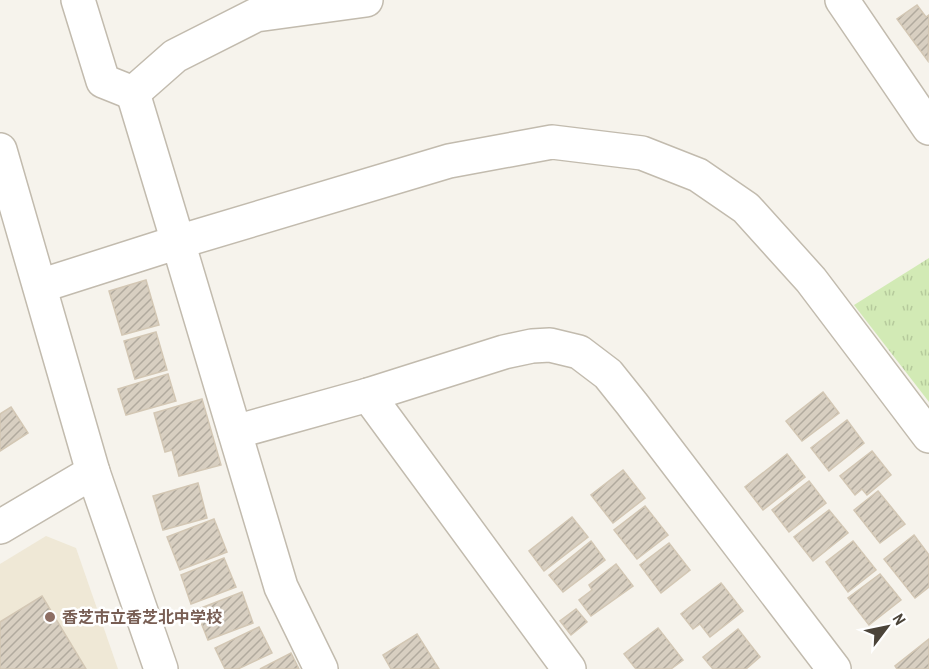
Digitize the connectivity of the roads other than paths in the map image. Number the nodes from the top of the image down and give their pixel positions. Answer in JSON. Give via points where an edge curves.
{"nodes":[{"id":1,"x":78,"y":0,"type":"edge"},
{"id":2,"x":366,"y":0,"type":"edge"},
{"id":3,"x":842,"y":0,"type":"edge"},
{"id":4,"x":133,"y":93,"type":"junction"},
{"id":5,"x":929,"y":128,"type":"edge"},
{"id":6,"x":0,"y":150,"type":"edge"},
{"id":7,"x":178,"y":242,"type":"junction"},
{"id":8,"x":40,"y":286,"type":"junction"},
{"id":9,"x":368,"y":394,"type":"junction"},
{"id":10,"x":235,"y":432,"type":"junction"},
{"id":11,"x":929,"y":436,"type":"edge"},
{"id":12,"x":93,"y":471,"type":"junction"},
{"id":13,"x":0,"y":527,"type":"edge"},
{"id":14,"x":161,"y":669,"type":"edge"},
{"id":15,"x":321,"y":669,"type":"edge"},
{"id":16,"x":569,"y":669,"type":"edge"},
{"id":17,"x":834,"y":669,"type":"edge"}],
"edges":[{"from":1,"to":4,"type":"street","via":[[103,81]]},
{"from":2,"to":4,"type":"street","via":[[256,15],[175,56]]},
{"from":3,"to":5,"type":"street"},
{"from":4,"to":7,"type":"street"},
{"from":6,"to":8,"type":"street"},
{"from":7,"to":8,"type":"street"},
{"from":7,"to":10,"type":"street"},
{"from":7,"to":11,"type":"street","via":[[449,161],[552,142],[642,153],[698,175],[746,208],[811,280]]},
{"from":8,"to":12,"type":"street"},
{"from":9,"to":10,"type":"street"},
{"from":9,"to":16,"type":"street"},
{"from":9,"to":17,"type":"street","via":[[532,346],[549,345],[579,352],[608,374]]},
{"from":10,"to":15,"type":"street","via":[[281,587]]},
{"from":12,"to":13,"type":"street"},
{"from":12,"to":14,"type":"street"}]}
